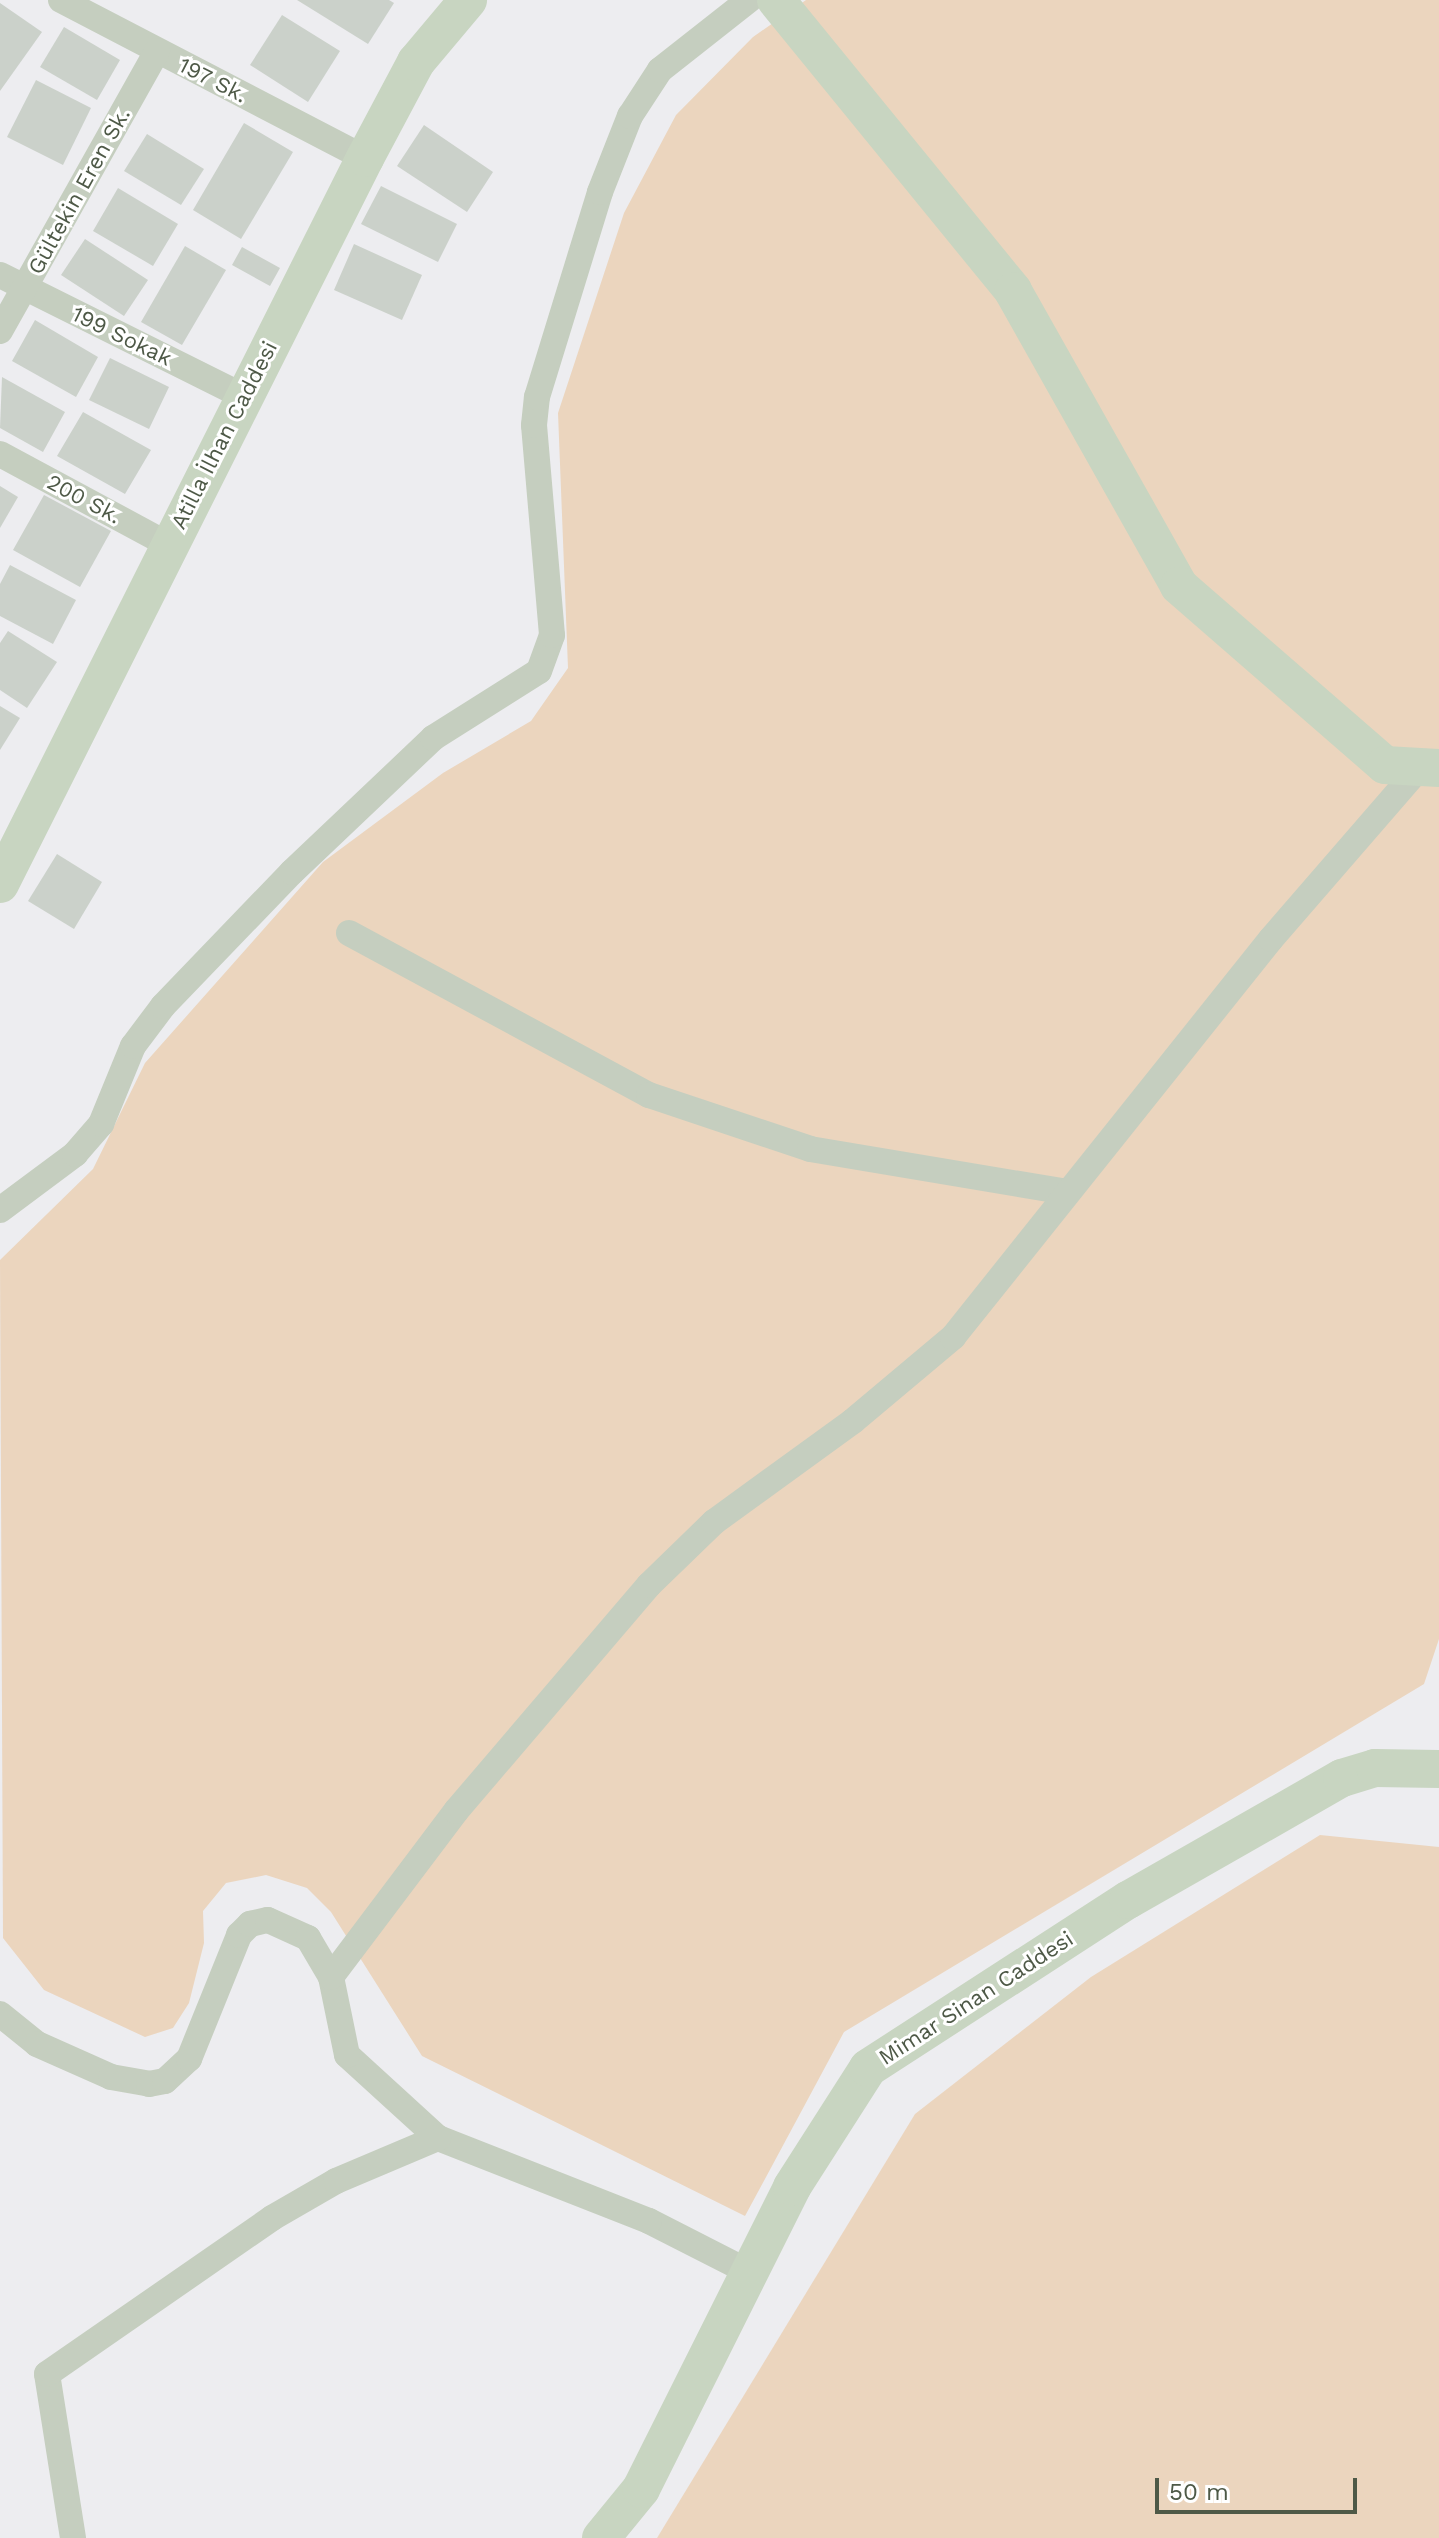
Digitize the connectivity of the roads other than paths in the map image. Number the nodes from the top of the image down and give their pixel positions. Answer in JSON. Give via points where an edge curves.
{"nodes":[{"id":1,"x":61,"y":0,"type":"edge"},
{"id":2,"x":468,"y":0,"type":"edge"},
{"id":3,"x":749,"y":0,"type":"edge"},
{"id":4,"x":776,"y":0,"type":"edge"},
{"id":5,"x":157,"y":51,"type":"junction"},
{"id":6,"x":365,"y":158,"type":"junction"},
{"id":7,"x":0,"y":275,"type":"edge"},
{"id":8,"x":25,"y":288,"type":"junction"},
{"id":9,"x":0,"y":331,"type":"edge"},
{"id":10,"x":245,"y":397,"type":"junction"},
{"id":11,"x":0,"y":454,"type":"edge"},
{"id":12,"x":167,"y":544,"type":"junction"},
{"id":13,"x":1429,"y":768,"type":"edge"},
{"id":14,"x":0,"y":884,"type":"edge"},
{"id":15,"x":349,"y":933,"type":"dead end"},
{"id":16,"x":1066,"y":1192,"type":"junction"},
{"id":17,"x":0,"y":1210,"type":"edge"},
{"id":18,"x":1439,"y":1769,"type":"edge"},
{"id":19,"x":331,"y":1977,"type":"junction"},
{"id":20,"x":0,"y":2014,"type":"edge"},
{"id":21,"x":438,"y":2138,"type":"junction"},
{"id":22,"x":749,"y":2272,"type":"junction"},
{"id":23,"x":73,"y":2538,"type":"edge"},
{"id":24,"x":601,"y":2538,"type":"edge"}],
"edges":[{"from":1,"to":5,"type":"street","name":"197 Sk."},
{"from":2,"to":6,"type":"street","name":"Atilla İlhan Caddesi","via":[[416,62]]},
{"from":3,"to":17,"type":"street","via":[[660,70],[630,116],[600,192],[537,397],[535,439],[552,635],[539,671],[433,738],[292,872],[133,1046],[101,1124],[75,1154]]},
{"from":4,"to":13,"type":"street","via":[[1013,291],[1179,586],[1385,765]]},
{"from":5,"to":6,"type":"street","name":"197 Sk."},
{"from":5,"to":8,"type":"street","name":"Gültekin Eren Sk."},
{"from":6,"to":10,"type":"street","name":"Atilla İlhan Caddesi"},
{"from":7,"to":8,"type":"street","name":"199 Sokak"},
{"from":8,"to":9,"type":"street","name":"Gültekin Eren Sk."},
{"from":8,"to":10,"type":"street","name":"199 Sokak"},
{"from":10,"to":12,"type":"street","name":"Atilla İlhan Caddesi"},
{"from":11,"to":12,"type":"street","name":"200 Sk."},
{"from":12,"to":14,"type":"street","name":"Atilla İlhan Caddesi"},
{"from":13,"to":16,"type":"street"},
{"from":15,"to":16,"type":"street","via":[[649,1095],[810,1149]]},
{"from":16,"to":19,"type":"street","via":[[953,1337],[853,1421],[714,1522],[649,1585],[456,1811]]},
{"from":18,"to":22,"type":"street","name":"Mimar Sinan Caddesi","via":[[1375,1768],[1342,1778],[1128,1900],[868,2068],[792,2187]]},
{"from":19,"to":20,"type":"street","via":[[308,1938],[268,1920],[250,1924],[235,1943],[189,2059],[165,2081],[149,2084],[111,2077],[37,2044]]},
{"from":19,"to":21,"type":"street","via":[[347,2055]]},
{"from":21,"to":22,"type":"street","via":[[649,2221]]},
{"from":21,"to":23,"type":"street","via":[[336,2181],[272,2218],[47,2374]]},
{"from":22,"to":24,"type":"street","name":"Mimar Sinan Caddesi","via":[[641,2489]]}]}
